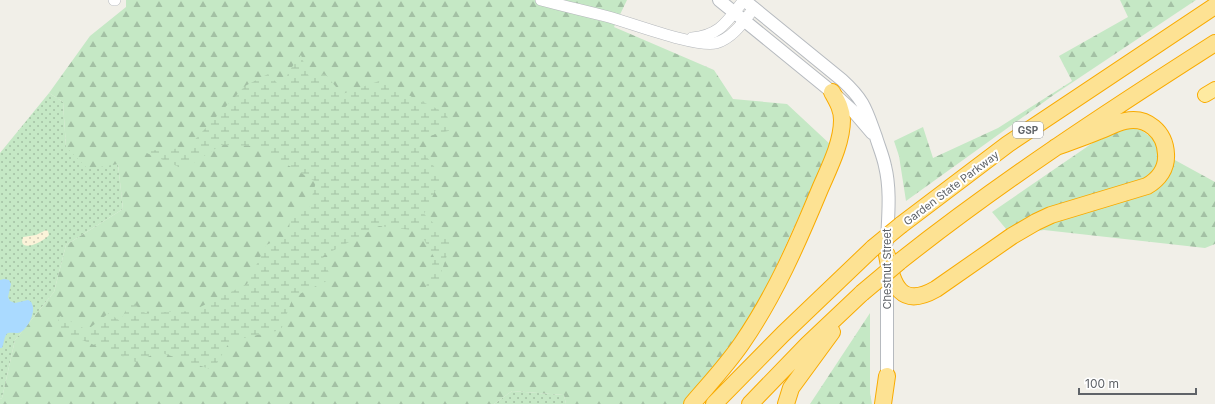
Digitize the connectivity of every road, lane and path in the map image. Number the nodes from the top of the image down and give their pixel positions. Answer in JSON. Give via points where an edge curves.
{"nodes":[{"id":1,"x":540,"y":0,"type":"edge"},
{"id":2,"x":719,"y":0,"type":"edge"},
{"id":3,"x":744,"y":0,"type":"edge"},
{"id":4,"x":1215,"y":6,"type":"edge"},
{"id":5,"x":754,"y":8,"type":"junction"},
{"id":6,"x":734,"y":12,"type":"junction"},
{"id":7,"x":744,"y":20,"type":"junction"},
{"id":8,"x":676,"y":37,"type":"junction"},
{"id":9,"x":1208,"y":48,"type":"edge"},
{"id":10,"x":832,"y":92,"type":"junction"},
{"id":11,"x":876,"y":137,"type":"junction"},
{"id":12,"x":1056,"y":147,"type":"junction"},
{"id":13,"x":887,"y":255,"type":"junction"},
{"id":14,"x":862,"y":293,"type":"junction"},
{"id":15,"x":887,"y":376,"type":"junction"},
{"id":16,"x":692,"y":404,"type":"edge"},
{"id":17,"x":714,"y":404,"type":"edge"},
{"id":18,"x":750,"y":404,"type":"edge"},
{"id":19,"x":786,"y":404,"type":"edge"},
{"id":20,"x":882,"y":404,"type":"edge"},
{"id":21,"x":889,"y":404,"type":"edge"}],
"edges":[{"from":1,"to":8,"type":"street"},
{"from":2,"to":6,"type":"main road","name":"Chestnut Street"},
{"from":3,"to":5,"type":"main road","name":"Chestnut Street"},
{"from":3,"to":6,"type":"street"},
{"from":4,"to":13,"type":"highway","name":"Garden State Parkway","number":"GSP","bridge":true,"via":[[1008,144],[901,225]]},
{"from":5,"to":7,"type":"street"},
{"from":5,"to":11,"type":"main road","name":"Chestnut Street","via":[[852,89],[864,106]]},
{"from":6,"to":7,"type":"main road","name":"Chestnut Street"},
{"from":6,"to":8,"type":"street","via":[[719,30],[710,34],[691,38]]},
{"from":7,"to":8,"type":"street","via":[[729,36],[715,43],[700,43]]},
{"from":7,"to":10,"type":"main road","name":"Chestnut Street"},
{"from":9,"to":12,"type":"highway","name":"Garden State Parkway","number":"GSP"},
{"from":10,"to":11,"type":"main road","name":"Chestnut Street"},
{"from":10,"to":16,"type":"highway","via":[[841,110],[841,132],[827,173],[800,235],[748,334]]},
{"from":11,"to":13,"type":"main road","name":"Chestnut Street","via":[[888,181]]},
{"from":12,"to":13,"type":"highway","name":"Garden State Parkway","number":"GSP","via":[[962,213]]},
{"from":12,"to":13,"type":"highway","via":[[1119,122],[1137,120],[1149,124],[1159,132],[1164,141],[1166,159],[1159,177],[1147,186],[1051,215],[1036,222],[924,295],[909,296],[899,290],[891,275]]},
{"from":13,"to":14,"type":"highway","name":"Garden State Parkway","number":"GSP","bridge":true},
{"from":13,"to":15,"type":"main road","name":"Chestnut Street"},
{"from":13,"to":17,"type":"highway","name":"Garden State Parkway","number":"GSP","via":[[783,334]]},
{"from":14,"to":18,"type":"highway","name":"Garden State Parkway","number":"GSP"},
{"from":14,"to":19,"type":"highway","via":[[794,383]]},
{"from":15,"to":20,"type":"highway"},
{"from":15,"to":21,"type":"main road","name":"Chestnut Street"}]}
